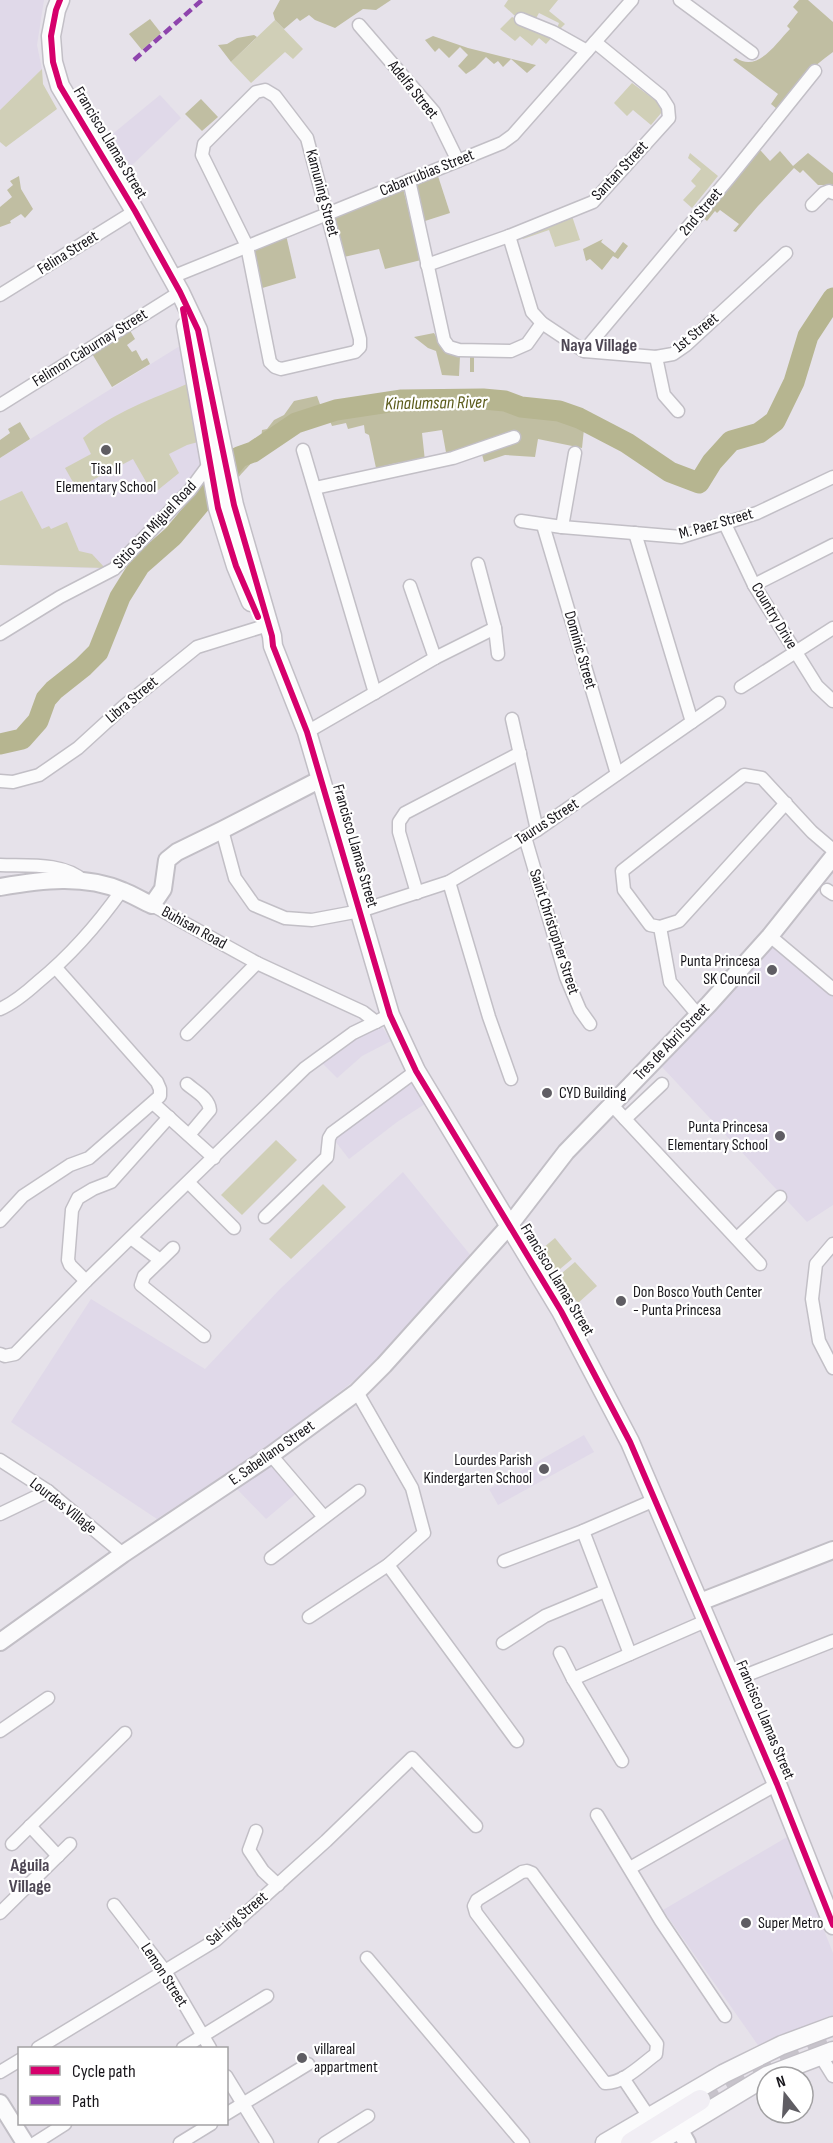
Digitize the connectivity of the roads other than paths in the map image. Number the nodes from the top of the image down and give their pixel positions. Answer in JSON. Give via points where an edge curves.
{"nodes":[{"id":1,"x":60,"y":0,"type":"edge"},
{"id":2,"x":632,"y":0,"type":"edge"},
{"id":3,"x":680,"y":0,"type":"edge"},
{"id":4,"x":521,"y":19,"type":"dead end"},
{"id":5,"x":359,"y":25,"type":"dead end"},
{"id":6,"x":591,"y":47,"type":"junction"},
{"id":7,"x":752,"y":53,"type":"dead end"},
{"id":8,"x":815,"y":71,"type":"dead end"},
{"id":9,"x":458,"y":161,"type":"junction"},
{"id":10,"x":409,"y":180,"type":"junction"},
{"id":11,"x":833,"y":193,"type":"edge"},
{"id":12,"x":812,"y":205,"type":"dead end"},
{"id":13,"x":135,"y":211,"type":"junction"},
{"id":14,"x":328,"y":213,"type":"junction"},
{"id":15,"x":509,"y":236,"type":"junction"},
{"id":16,"x":247,"y":246,"type":"junction"},
{"id":17,"x":786,"y":253,"type":"dead end"},
{"id":18,"x":428,"y":265,"type":"junction"},
{"id":19,"x":176,"y":284,"type":"junction"},
{"id":20,"x":0,"y":296,"type":"edge"},
{"id":21,"x":542,"y":323,"type":"junction"},
{"id":22,"x":584,"y":351,"type":"junction"},
{"id":23,"x":656,"y":357,"type":"junction"},
{"id":24,"x":0,"y":405,"type":"edge"},
{"id":25,"x":678,"y":411,"type":"dead end"},
{"id":26,"x":514,"y":437,"type":"dead end"},
{"id":27,"x":303,"y":450,"type":"dead end"},
{"id":28,"x":575,"y":453,"type":"dead end"},
{"id":29,"x":216,"y":464,"type":"junction"},
{"id":30,"x":833,"y":477,"type":"edge"},
{"id":31,"x":315,"y":488,"type":"junction"},
{"id":32,"x":521,"y":521,"type":"dead end"},
{"id":33,"x":725,"y":524,"type":"junction"},
{"id":34,"x":543,"y":525,"type":"junction"},
{"id":35,"x":561,"y":527,"type":"junction"},
{"id":36,"x":635,"y":533,"type":"junction"},
{"id":37,"x":833,"y":545,"type":"edge"},
{"id":38,"x":478,"y":564,"type":"dead end"},
{"id":39,"x":754,"y":585,"type":"junction"},
{"id":40,"x":410,"y":586,"type":"dead end"},
{"id":41,"x":265,"y":626,"type":"junction"},
{"id":42,"x":495,"y":628,"type":"junction"},
{"id":43,"x":833,"y":628,"type":"edge"},
{"id":44,"x":0,"y":634,"type":"edge"},
{"id":45,"x":796,"y":653,"type":"junction"},
{"id":46,"x":498,"y":654,"type":"dead end"},
{"id":47,"x":435,"y":658,"type":"junction"},
{"id":48,"x":741,"y":687,"type":"dead end"},
{"id":49,"x":375,"y":693,"type":"junction"},
{"id":50,"x":833,"y":701,"type":"edge"},
{"id":51,"x":718,"y":703,"type":"dead end"},
{"id":52,"x":512,"y":719,"type":"dead end"},
{"id":53,"x":692,"y":722,"type":"junction"},
{"id":54,"x":307,"y":732,"type":"junction"},
{"id":55,"x":520,"y":753,"type":"junction"},
{"id":56,"x":617,"y":774,"type":"junction"},
{"id":57,"x":321,"y":779,"type":"junction"},
{"id":58,"x":0,"y":781,"type":"edge"},
{"id":59,"x":786,"y":803,"type":"junction"},
{"id":60,"x":222,"y":830,"type":"junction"},
{"id":61,"x":537,"y":830,"type":"junction"},
{"id":62,"x":525,"y":837,"type":"junction"},
{"id":63,"x":833,"y":850,"type":"edge"},
{"id":64,"x":833,"y":857,"type":"edge"},
{"id":65,"x":0,"y":865,"type":"edge"},
{"id":66,"x":84,"y":881,"type":"junction"},
{"id":67,"x":450,"y":882,"type":"junction"},
{"id":68,"x":0,"y":887,"type":"edge"},
{"id":69,"x":823,"y":888,"type":"edge"},
{"id":70,"x":122,"y":890,"type":"junction"},
{"id":71,"x":417,"y":893,"type":"junction"},
{"id":72,"x":152,"y":905,"type":"junction"},
{"id":73,"x":360,"y":911,"type":"junction"},
{"id":74,"x":660,"y":927,"type":"junction"},
{"id":75,"x":770,"y":936,"type":"junction"},
{"id":76,"x":257,"y":963,"type":"junction"},
{"id":77,"x":56,"y":968,"type":"junction"},
{"id":78,"x":833,"y":989,"type":"edge"},
{"id":79,"x":0,"y":1009,"type":"edge"},
{"id":80,"x":698,"y":1015,"type":"junction"},
{"id":81,"x":383,"y":1019,"type":"junction"},
{"id":82,"x":590,"y":1024,"type":"dead end"},
{"id":83,"x":187,"y":1034,"type":"dead end"},
{"id":84,"x":416,"y":1071,"type":"junction"},
{"id":85,"x":511,"y":1079,"type":"dead end"},
{"id":86,"x":187,"y":1084,"type":"dead end"},
{"id":87,"x":662,"y":1084,"type":"dead end"},
{"id":88,"x":153,"y":1103,"type":"junction"},
{"id":89,"x":611,"y":1104,"type":"junction"},
{"id":90,"x":169,"y":1118,"type":"junction"},
{"id":91,"x":625,"y":1119,"type":"junction"},
{"id":92,"x":189,"y":1135,"type":"junction"},
{"id":93,"x":214,"y":1158,"type":"junction"},
{"id":94,"x":189,"y":1183,"type":"junction"},
{"id":95,"x":780,"y":1197,"type":"dead end"},
{"id":96,"x":265,"y":1216,"type":"dead end"},
{"id":97,"x":0,"y":1221,"type":"edge"},
{"id":98,"x":509,"y":1226,"type":"junction"},
{"id":99,"x":234,"y":1228,"type":"dead end"},
{"id":100,"x":131,"y":1238,"type":"junction"},
{"id":101,"x":737,"y":1238,"type":"junction"},
{"id":102,"x":833,"y":1244,"type":"edge"},
{"id":103,"x":173,"y":1248,"type":"dead end"},
{"id":104,"x":160,"y":1260,"type":"junction"},
{"id":105,"x":760,"y":1264,"type":"dead end"},
{"id":106,"x":86,"y":1281,"type":"junction"},
{"id":107,"x":204,"y":1336,"type":"dead end"},
{"id":108,"x":0,"y":1354,"type":"edge"},
{"id":109,"x":833,"y":1368,"type":"edge"},
{"id":110,"x":357,"y":1392,"type":"junction"},
{"id":111,"x":271,"y":1455,"type":"junction"},
{"id":112,"x":0,"y":1460,"type":"edge"},
{"id":113,"x":48,"y":1491,"type":"junction"},
{"id":114,"x":359,"y":1491,"type":"dead end"},
{"id":115,"x":657,"y":1499,"type":"junction"},
{"id":116,"x":0,"y":1515,"type":"edge"},
{"id":117,"x":324,"y":1517,"type":"junction"},
{"id":118,"x":583,"y":1531,"type":"junction"},
{"id":119,"x":833,"y":1550,"type":"edge"},
{"id":120,"x":123,"y":1554,"type":"junction"},
{"id":121,"x":271,"y":1558,"type":"dead end"},
{"id":122,"x":504,"y":1561,"type":"dead end"},
{"id":123,"x":388,"y":1565,"type":"junction"},
{"id":124,"x":605,"y":1591,"type":"junction"},
{"id":125,"x":700,"y":1602,"type":"junction"},
{"id":126,"x":309,"y":1617,"type":"dead end"},
{"id":127,"x":708,"y":1620,"type":"junction"},
{"id":128,"x":833,"y":1641,"type":"edge"},
{"id":129,"x":0,"y":1642,"type":"edge"},
{"id":130,"x":502,"y":1643,"type":"dead end"},
{"id":131,"x":560,"y":1653,"type":"dead end"},
{"id":132,"x":630,"y":1654,"type":"junction"},
{"id":133,"x":573,"y":1679,"type":"junction"},
{"id":134,"x":734,"y":1680,"type":"junction"},
{"id":135,"x":48,"y":1698,"type":"dead end"},
{"id":136,"x":0,"y":1731,"type":"edge"},
{"id":137,"x":125,"y":1733,"type":"dead end"},
{"id":138,"x":517,"y":1741,"type":"dead end"},
{"id":139,"x":622,"y":1761,"type":"dead end"},
{"id":140,"x":777,"y":1784,"type":"junction"},
{"id":141,"x":597,"y":1815,"type":"dead end"},
{"id":142,"x":30,"y":1826,"type":"junction"},
{"id":143,"x":476,"y":1826,"type":"dead end"},
{"id":144,"x":256,"y":1831,"type":"dead end"},
{"id":145,"x":12,"y":1844,"type":"dead end"},
{"id":146,"x":70,"y":1844,"type":"dead end"},
{"id":147,"x":58,"y":1856,"type":"junction"},
{"id":148,"x":630,"y":1868,"type":"junction"},
{"id":149,"x":278,"y":1885,"type":"junction"},
{"id":150,"x":114,"y":1905,"type":"dead end"},
{"id":151,"x":0,"y":1913,"type":"edge"},
{"id":152,"x":833,"y":1925,"type":"edge"},
{"id":153,"x":367,"y":1958,"type":"dead end"},
{"id":154,"x":165,"y":1971,"type":"junction"},
{"id":155,"x":267,"y":1996,"type":"dead end"},
{"id":156,"x":725,"y":2016,"type":"dead end"},
{"id":157,"x":833,"y":2026,"type":"edge"},
{"id":158,"x":202,"y":2036,"type":"junction"},
{"id":159,"x":41,"y":2047,"type":"edge"},
{"id":160,"x":186,"y":2047,"type":"edge"},
{"id":161,"x":209,"y":2047,"type":"edge"},
{"id":162,"x":826,"y":2053,"type":"edge"},
{"id":163,"x":18,"y":2061,"type":"edge"},
{"id":164,"x":308,"y":2064,"type":"dead end"},
{"id":165,"x":0,"y":2072,"type":"edge"},
{"id":166,"x":833,"y":2076,"type":"edge"},
{"id":167,"x":623,"y":2078,"type":"junction"},
{"id":168,"x":228,"y":2079,"type":"edge"},
{"id":169,"x":700,"y":2100,"type":"tunnel mouth"},
{"id":170,"x":0,"y":2103,"type":"edge"},
{"id":171,"x":243,"y":2104,"type":"junction"},
{"id":172,"x":228,"y":2113,"type":"edge"},
{"id":173,"x":368,"y":2116,"type":"dead end"},
{"id":174,"x":649,"y":2117,"type":"junction"},
{"id":175,"x":63,"y":2125,"type":"edge"},
{"id":176,"x":209,"y":2125,"type":"edge"},
{"id":177,"x":683,"y":2136,"type":"edge"},
{"id":178,"x":25,"y":2143,"type":"edge"},
{"id":179,"x":35,"y":2143,"type":"edge"},
{"id":180,"x":180,"y":2143,"type":"edge"},
{"id":181,"x":267,"y":2143,"type":"edge"},
{"id":182,"x":325,"y":2143,"type":"edge"},
{"id":183,"x":523,"y":2143,"type":"edge"},
{"id":184,"x":605,"y":2143,"type":"edge"},
{"id":185,"x":631,"y":2143,"type":"edge"},
{"id":186,"x":656,"y":2143,"type":"edge"}],
"edges":[{"from":1,"to":13,"type":"main road","name":"Francisco Llamas Street","via":[[51,36],[60,86]]},
{"from":2,"to":6,"type":"street","name":"Cabarrubias Street"},
{"from":3,"to":7,"type":"street"},
{"from":4,"to":6,"type":"street"},
{"from":5,"to":9,"type":"street","name":"Adelfa Street","via":[[434,112]]},
{"from":6,"to":9,"type":"street","name":"Cabarrubias Street","via":[[513,135]]},
{"from":6,"to":15,"type":"street","name":"Santan Street","via":[[661,96],[669,118],[593,202]]},
{"from":8,"to":22,"type":"street","name":"2nd Street"},
{"from":9,"to":10,"type":"street","name":"Cabarrubias Street"},
{"from":10,"to":14,"type":"street","name":"Cabarrubias Street"},
{"from":10,"to":18,"type":"street"},
{"from":11,"to":12,"type":"street","via":[[824,193]]},
{"from":13,"to":19,"type":"main road","name":"Francisco Llamas Street"},
{"from":13,"to":20,"type":"street","name":"Felina Street"},
{"from":14,"to":16,"type":"street","name":"Cabarrubias Street"},
{"from":14,"to":16,"type":"street","name":"Kamuning Street","via":[[307,138],[275,96],[265,90],[256,92],[202,149]]},
{"from":14,"to":16,"type":"street","name":"Kamuning Street","via":[[360,339],[355,352],[281,369],[275,367],[270,362]]},
{"from":15,"to":18,"type":"street","name":"Santan Street"},
{"from":15,"to":21,"type":"street","name":"1st Street","via":[[532,312]]},
{"from":16,"to":19,"type":"street","name":"Cabarrubias Street"},
{"from":17,"to":23,"type":"street","name":"1st Street","via":[[686,345],[673,354]]},
{"from":18,"to":21,"type":"street","via":[[444,340],[449,347],[511,351],[526,344]]},
{"from":19,"to":24,"type":"street","name":"Felimon Caburnay Street"},
{"from":19,"to":29,"type":"main road","name":"Francisco Llamas Street","via":[[198,330]]},
{"from":21,"to":22,"type":"street","name":"1st Street"},
{"from":22,"to":23,"type":"street","name":"1st Street"},
{"from":23,"to":25,"type":"street","via":[[664,395]]},
{"from":26,"to":31,"type":"street","via":[[453,458]]},
{"from":27,"to":31,"type":"street"},
{"from":28,"to":35,"type":"street"},
{"from":29,"to":41,"type":"main road","name":"Francisco Llamas Street"},
{"from":29,"to":44,"type":"street","name":"Sitio San Miguel Road","via":[[114,569]]},
{"from":30,"to":33,"type":"street","name":"M. Paez Street"},
{"from":31,"to":49,"type":"street"},
{"from":32,"to":34,"type":"street","name":"M. Paez Street"},
{"from":33,"to":36,"type":"street","name":"M. Paez Street","via":[[681,537]]},
{"from":33,"to":39,"type":"street","name":"Country Drive"},
{"from":34,"to":35,"type":"street","name":"M. Paez Street"},
{"from":34,"to":56,"type":"street","name":"Dominic Street"},
{"from":35,"to":36,"type":"street","name":"M. Paez Street"},
{"from":36,"to":53,"type":"street"},
{"from":37,"to":39,"type":"street"},
{"from":38,"to":42,"type":"street"},
{"from":39,"to":45,"type":"street","name":"Country Drive"},
{"from":40,"to":47,"type":"street"},
{"from":41,"to":54,"type":"main road","name":"Francisco Llamas Street","via":[[266,638],[273,646]]},
{"from":41,"to":58,"type":"street","name":"Libra Street","via":[[197,647],[78,748],[39,775]]},
{"from":42,"to":46,"type":"street"},
{"from":42,"to":47,"type":"street"},
{"from":43,"to":45,"type":"street"},
{"from":45,"to":48,"type":"street"},
{"from":45,"to":50,"type":"street","name":"Country Drive","via":[[817,686]]},
{"from":47,"to":49,"type":"street"},
{"from":49,"to":54,"type":"street"},
{"from":51,"to":53,"type":"street","name":"Taurus Street"},
{"from":52,"to":55,"type":"street"},
{"from":53,"to":56,"type":"street","name":"Taurus Street"},
{"from":54,"to":57,"type":"main road","name":"Francisco Llamas Street"},
{"from":55,"to":61,"type":"street"},
{"from":55,"to":71,"type":"street","via":[[405,813],[399,822],[399,832]]},
{"from":56,"to":61,"type":"street","name":"Taurus Street"},
{"from":57,"to":60,"type":"street"},
{"from":57,"to":73,"type":"main road","name":"Francisco Llamas Street"},
{"from":59,"to":63,"type":"street"},
{"from":59,"to":74,"type":"street","via":[[679,921]]},
{"from":59,"to":74,"type":"street","via":[[762,778],[744,775],[622,871],[624,890],[650,925]]},
{"from":60,"to":72,"type":"street","via":[[167,860],[163,889]]},
{"from":60,"to":73,"type":"street","name":"Taurus Street","via":[[236,878],[254,905],[285,918],[312,920]]},
{"from":61,"to":62,"type":"street","name":"Taurus Street"},
{"from":62,"to":67,"type":"street","name":"Taurus Street"},
{"from":62,"to":82,"type":"street","name":"Saint Christopher Street","via":[[566,977]]},
{"from":64,"to":69,"type":"street","name":"Tres de Abril Street"},
{"from":65,"to":66,"type":"street","via":[[58,868]]},
{"from":66,"to":68,"type":"street","name":"Buhisan Road","via":[[51,880]]},
{"from":66,"to":70,"type":"street","name":"Buhisan Road"},
{"from":67,"to":71,"type":"street","name":"Taurus Street"},
{"from":67,"to":85,"type":"street"},
{"from":69,"to":75,"type":"street","name":"Tres de Abril Street"},
{"from":70,"to":72,"type":"street","name":"Buhisan Road"},
{"from":70,"to":77,"type":"street","via":[[97,925]]},
{"from":71,"to":73,"type":"street","name":"Taurus Street"},
{"from":72,"to":76,"type":"street","name":"Buhisan Road"},
{"from":73,"to":81,"type":"main road","name":"Francisco Llamas Street"},
{"from":74,"to":80,"type":"street","via":[[670,982]]},
{"from":75,"to":78,"type":"street"},
{"from":75,"to":80,"type":"street","name":"Tres de Abril Street"},
{"from":76,"to":81,"type":"street","name":"Buhisan Road"},
{"from":76,"to":83,"type":"street"},
{"from":77,"to":79,"type":"street"},
{"from":77,"to":88,"type":"street","via":[[157,1082],[160,1096]]},
{"from":80,"to":89,"type":"street","name":"Tres de Abril Street"},
{"from":81,"to":84,"type":"main road","name":"Francisco Llamas Street"},
{"from":81,"to":93,"type":"street","via":[[353,1033],[305,1068]]},
{"from":84,"to":96,"type":"street","via":[[332,1133],[327,1157]]},
{"from":84,"to":98,"type":"main road","name":"Francisco Llamas Street"},
{"from":86,"to":92,"type":"street","via":[[210,1106]]},
{"from":87,"to":91,"type":"street"},
{"from":88,"to":90,"type":"street"},
{"from":88,"to":97,"type":"street","via":[[89,1158],[70,1165],[23,1196]]},
{"from":89,"to":91,"type":"street"},
{"from":89,"to":98,"type":"street","name":"Tres de Abril Street","via":[[566,1152]]},
{"from":90,"to":92,"type":"street"},
{"from":90,"to":106,"type":"street","via":[[111,1182],[78,1198],[72,1210],[68,1260]]},
{"from":91,"to":101,"type":"street"},
{"from":92,"to":93,"type":"street"},
{"from":93,"to":94,"type":"street"},
{"from":94,"to":99,"type":"street"},
{"from":94,"to":100,"type":"street"},
{"from":95,"to":101,"type":"street"},
{"from":98,"to":110,"type":"street","name":"E. Sabellano Street"},
{"from":98,"to":115,"type":"main road","name":"Francisco Llamas Street","via":[[594,1370]]},
{"from":100,"to":104,"type":"street"},
{"from":100,"to":106,"type":"street"},
{"from":101,"to":105,"type":"street"},
{"from":102,"to":109,"type":"street","via":[[816,1264],[812,1299],[819,1341]]},
{"from":103,"to":104,"type":"street"},
{"from":104,"to":107,"type":"street","via":[[144,1276],[141,1285]]},
{"from":106,"to":108,"type":"street","via":[[15,1354]]},
{"from":110,"to":111,"type":"street","name":"E. Sabellano Street"},
{"from":110,"to":123,"type":"street","via":[[412,1488],[424,1533]]},
{"from":111,"to":117,"type":"street"},
{"from":111,"to":120,"type":"street","name":"E. Sabellano Street"},
{"from":112,"to":113,"type":"street","name":"Lourdes Village"},
{"from":113,"to":116,"type":"street"},
{"from":113,"to":120,"type":"street","name":"Lourdes Village"},
{"from":114,"to":117,"type":"street"},
{"from":115,"to":118,"type":"street"},
{"from":115,"to":125,"type":"main road","name":"Francisco Llamas Street"},
{"from":117,"to":121,"type":"street"},
{"from":118,"to":122,"type":"street"},
{"from":118,"to":124,"type":"street"},
{"from":119,"to":125,"type":"street"},
{"from":120,"to":129,"type":"street","name":"E. Sabellano Street"},
{"from":123,"to":126,"type":"street"},
{"from":123,"to":138,"type":"street"},
{"from":124,"to":130,"type":"street","via":[[545,1616]]},
{"from":124,"to":132,"type":"street"},
{"from":125,"to":127,"type":"main road","name":"Francisco Llamas Street"},
{"from":127,"to":132,"type":"street"},
{"from":127,"to":134,"type":"main road","name":"Francisco Llamas Street"},
{"from":128,"to":134,"type":"street"},
{"from":131,"to":133,"type":"street"},
{"from":132,"to":133,"type":"street"},
{"from":133,"to":139,"type":"street"},
{"from":134,"to":140,"type":"main road","name":"Francisco Llamas Street"},
{"from":135,"to":136,"type":"street"},
{"from":137,"to":142,"type":"street"},
{"from":140,"to":148,"type":"street"},
{"from":140,"to":152,"type":"main road","name":"Francisco Llamas Street"},
{"from":141,"to":148,"type":"street"},
{"from":142,"to":145,"type":"street"},
{"from":142,"to":147,"type":"street"},
{"from":143,"to":149,"type":"street","name":"Sal-ing Street","via":[[412,1758]]},
{"from":144,"to":149,"type":"street","via":[[249,1850]]},
{"from":146,"to":147,"type":"street"},
{"from":147,"to":151,"type":"street"},
{"from":148,"to":156,"type":"street"},
{"from":149,"to":154,"type":"street","name":"Sal-ing Street","via":[[216,1940]]},
{"from":150,"to":154,"type":"street","name":"Lemon Street"},
{"from":153,"to":183,"type":"street"},
{"from":154,"to":158,"type":"street","name":"Lemon Street"},
{"from":154,"to":159,"type":"street","name":"Sal-ing Street"},
{"from":155,"to":158,"type":"street"},
{"from":157,"to":174,"type":"main road","via":[[723,2074]]},
{"from":158,"to":160,"type":"street"},
{"from":158,"to":161,"type":"street","name":"Lemon Street"},
{"from":162,"to":166,"type":"street"},
{"from":162,"to":177,"type":"main road","via":[[767,2076]]},
{"from":163,"to":165,"type":"street"},
{"from":164,"to":171,"type":"street"},
{"from":167,"to":167,"type":"street","via":[[656,2054],[657,2044],[532,1873],[522,1872],[477,1900],[476,1913],[605,2083]]},
{"from":167,"to":174,"type":"street"},
{"from":168,"to":171,"type":"street"},
{"from":169,"to":185,"type":"main road"},
{"from":170,"to":178,"type":"street"},
{"from":171,"to":172,"type":"street"},
{"from":171,"to":181,"type":"street"},
{"from":173,"to":182,"type":"street"},
{"from":174,"to":184,"type":"main road"},
{"from":175,"to":179,"type":"street"},
{"from":176,"to":180,"type":"street"},
{"from":177,"to":186,"type":"main road"}]}
